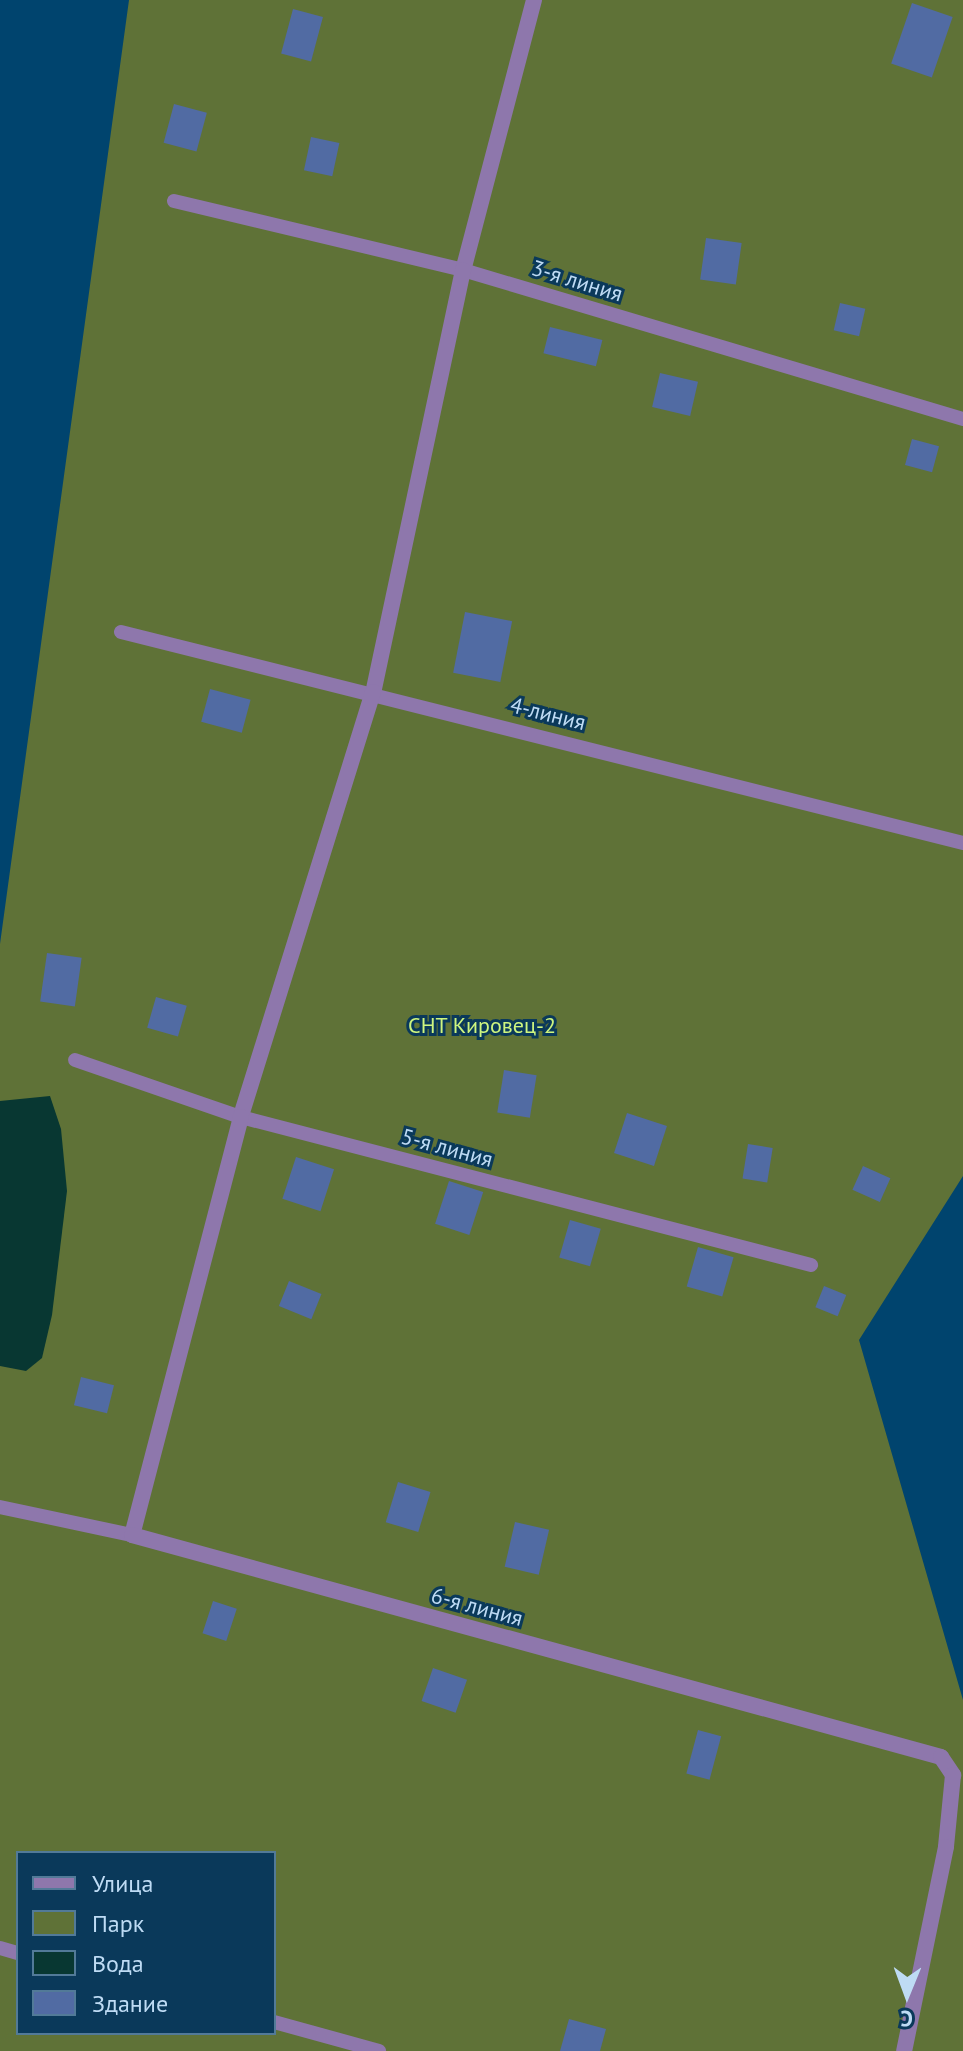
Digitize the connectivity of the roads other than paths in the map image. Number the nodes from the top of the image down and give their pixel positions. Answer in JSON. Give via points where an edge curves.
{"nodes":[{"id":1,"x":534,"y":0,"type":"edge"},
{"id":2,"x":174,"y":201,"type":"dead end"},
{"id":3,"x":463,"y":270,"type":"junction"},
{"id":4,"x":963,"y":419,"type":"edge"},
{"id":5,"x":121,"y":632,"type":"dead end"},
{"id":6,"x":373,"y":692,"type":"junction"},
{"id":7,"x":963,"y":843,"type":"edge"},
{"id":8,"x":75,"y":1060,"type":"dead end"},
{"id":9,"x":241,"y":1117,"type":"junction"},
{"id":10,"x":811,"y":1265,"type":"dead end"},
{"id":11,"x":0,"y":1507,"type":"edge"},
{"id":12,"x":132,"y":1535,"type":"junction"},
{"id":13,"x":276,"y":2023,"type":"edge"},
{"id":14,"x":379,"y":2051,"type":"edge"},
{"id":15,"x":904,"y":2051,"type":"edge"}],
"edges":[{"from":1,"to":3,"type":"street"},
{"from":2,"to":3,"type":"lane","name":"3-я линия"},
{"from":3,"to":4,"type":"lane","name":"3-я линия"},
{"from":3,"to":6,"type":"street"},
{"from":5,"to":6,"type":"lane","name":"4-линия"},
{"from":6,"to":7,"type":"lane","name":"4-линия"},
{"from":6,"to":9,"type":"street"},
{"from":8,"to":9,"type":"lane","name":"5-я линия"},
{"from":9,"to":10,"type":"lane","name":"5-я линия"},
{"from":9,"to":12,"type":"street"},
{"from":11,"to":12,"type":"lane","name":"6-я линия"},
{"from":12,"to":15,"type":"street","name":"6-я линия","via":[[941,1757],[953,1775],[946,1847]]},
{"from":13,"to":14,"type":"lane"}]}
